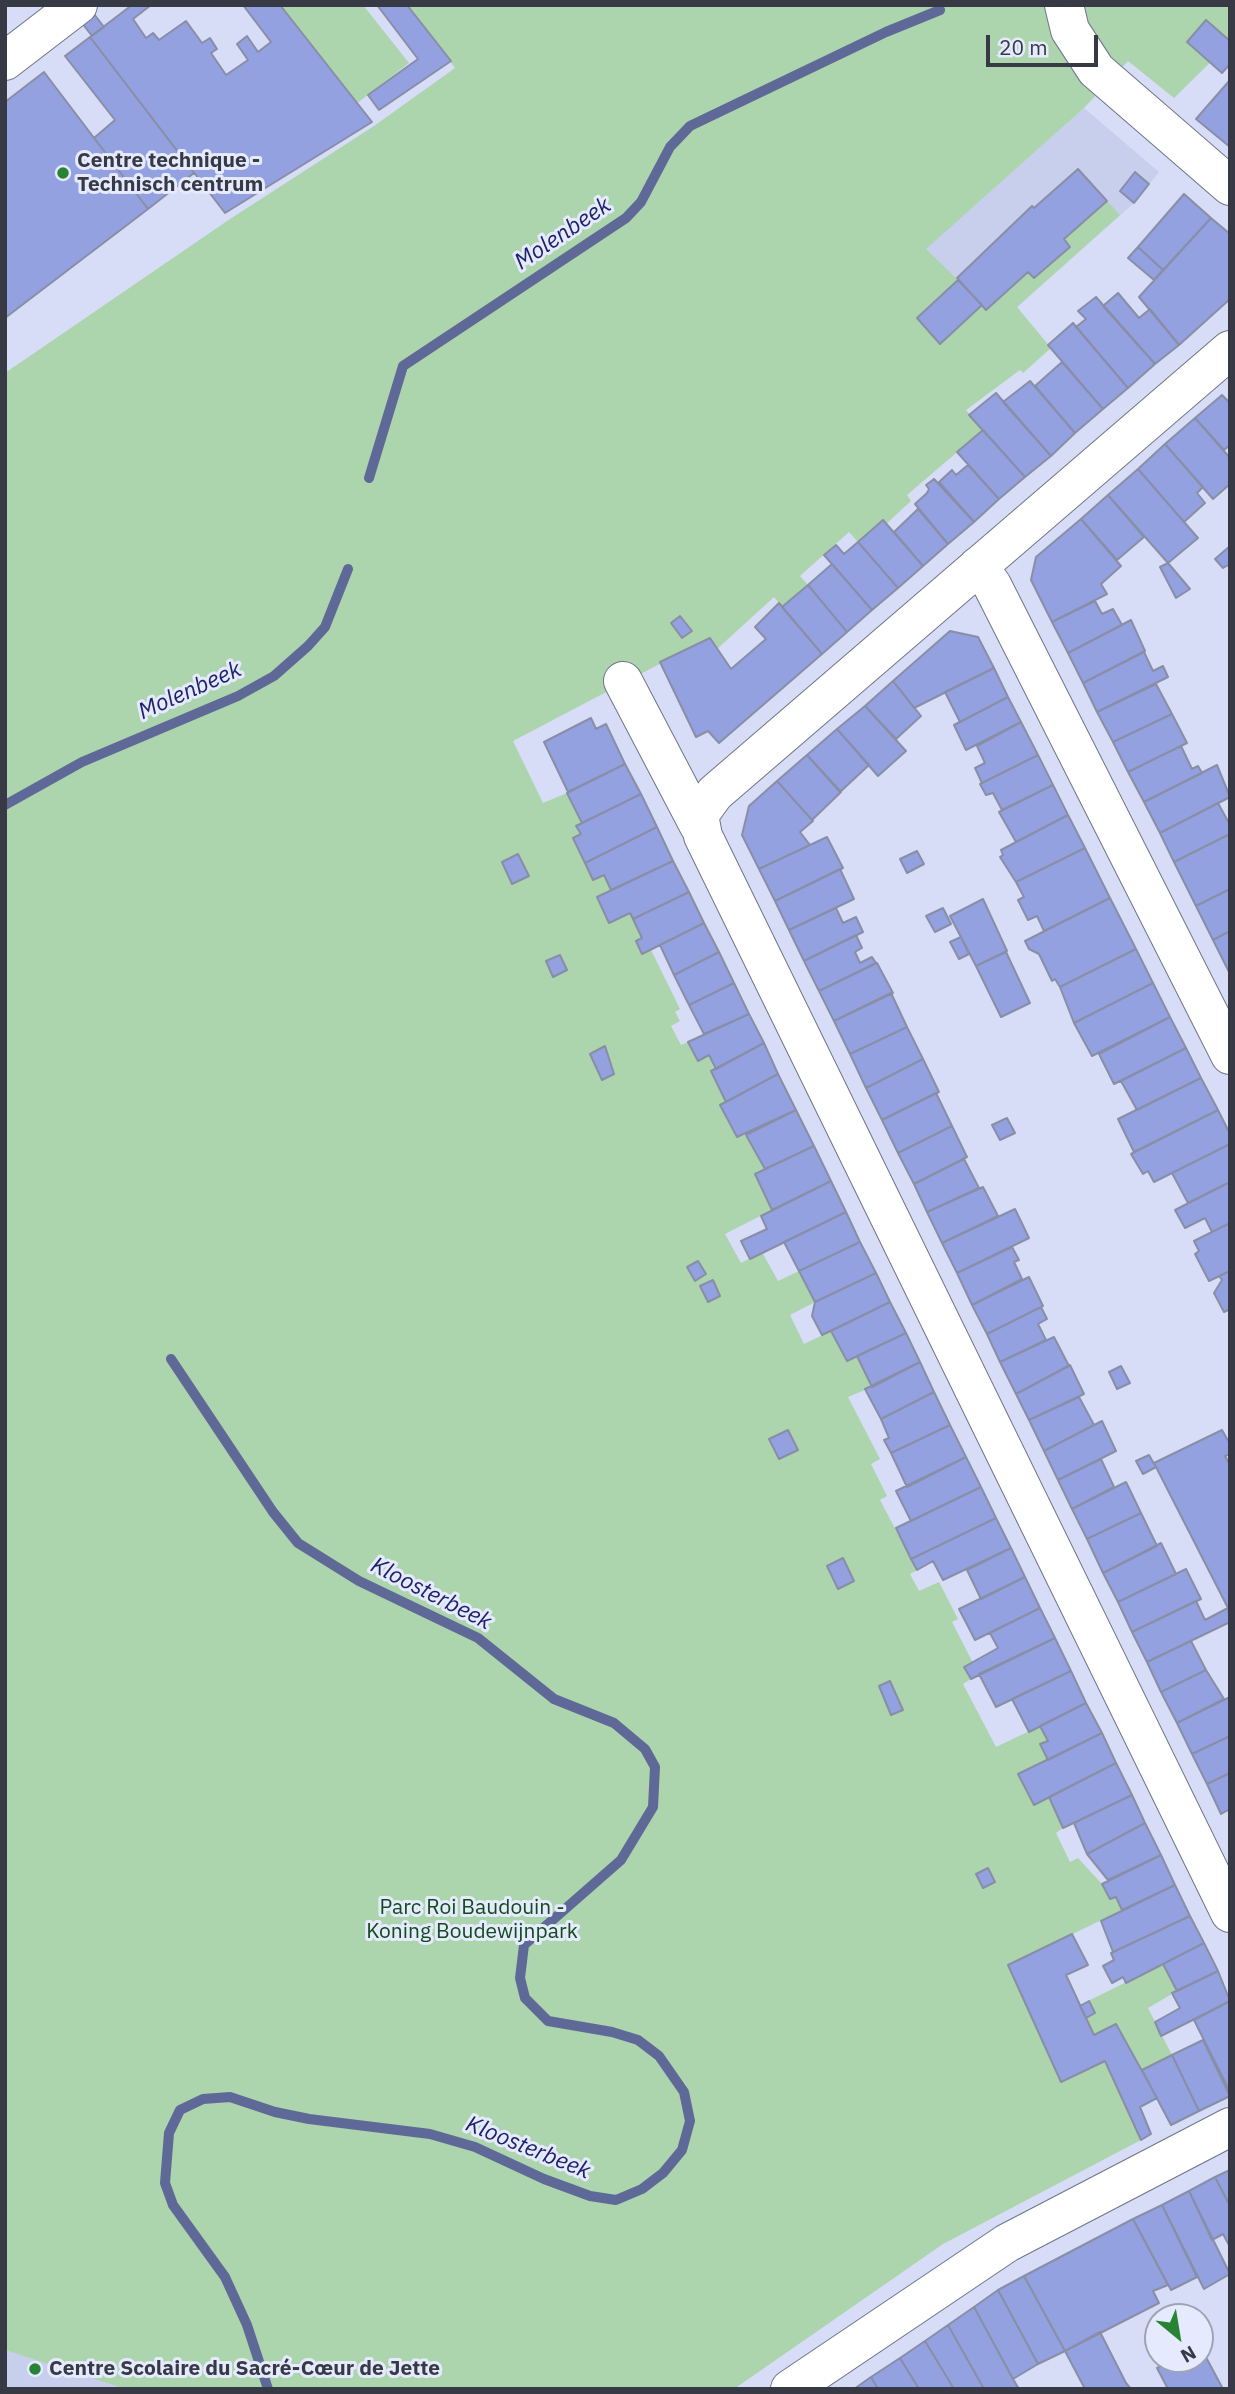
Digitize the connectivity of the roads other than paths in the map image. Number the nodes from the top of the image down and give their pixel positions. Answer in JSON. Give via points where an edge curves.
{"nodes":[{"id":1,"x":78,"y":5,"type":"edge"},
{"id":2,"x":1064,"y":5,"type":"edge"},
{"id":3,"x":5,"y":61,"type":"edge"},
{"id":4,"x":1230,"y":186,"type":"edge"},
{"id":5,"x":1230,"y":350,"type":"edge"},
{"id":6,"x":978,"y":566,"type":"junction"},
{"id":7,"x":624,"y":681,"type":"dead end"},
{"id":8,"x":699,"y":825,"type":"junction"},
{"id":9,"x":1230,"y":1055,"type":"edge"},
{"id":10,"x":1230,"y":1913,"type":"edge"},
{"id":11,"x":1230,"y":2127,"type":"edge"},
{"id":12,"x":790,"y":2389,"type":"edge"}],
"edges":[{"from":1,"to":3,"type":"street"},
{"from":2,"to":4,"type":"street","via":[[1070,30],[1096,70]]},
{"from":5,"to":6,"type":"street"},
{"from":6,"to":8,"type":"street","via":[[715,793],[704,804]]},
{"from":6,"to":9,"type":"street","via":[[992,585]]},
{"from":7,"to":8,"type":"street"},
{"from":8,"to":10,"type":"street"},
{"from":11,"to":12,"type":"street","via":[[1007,2243]]}]}
